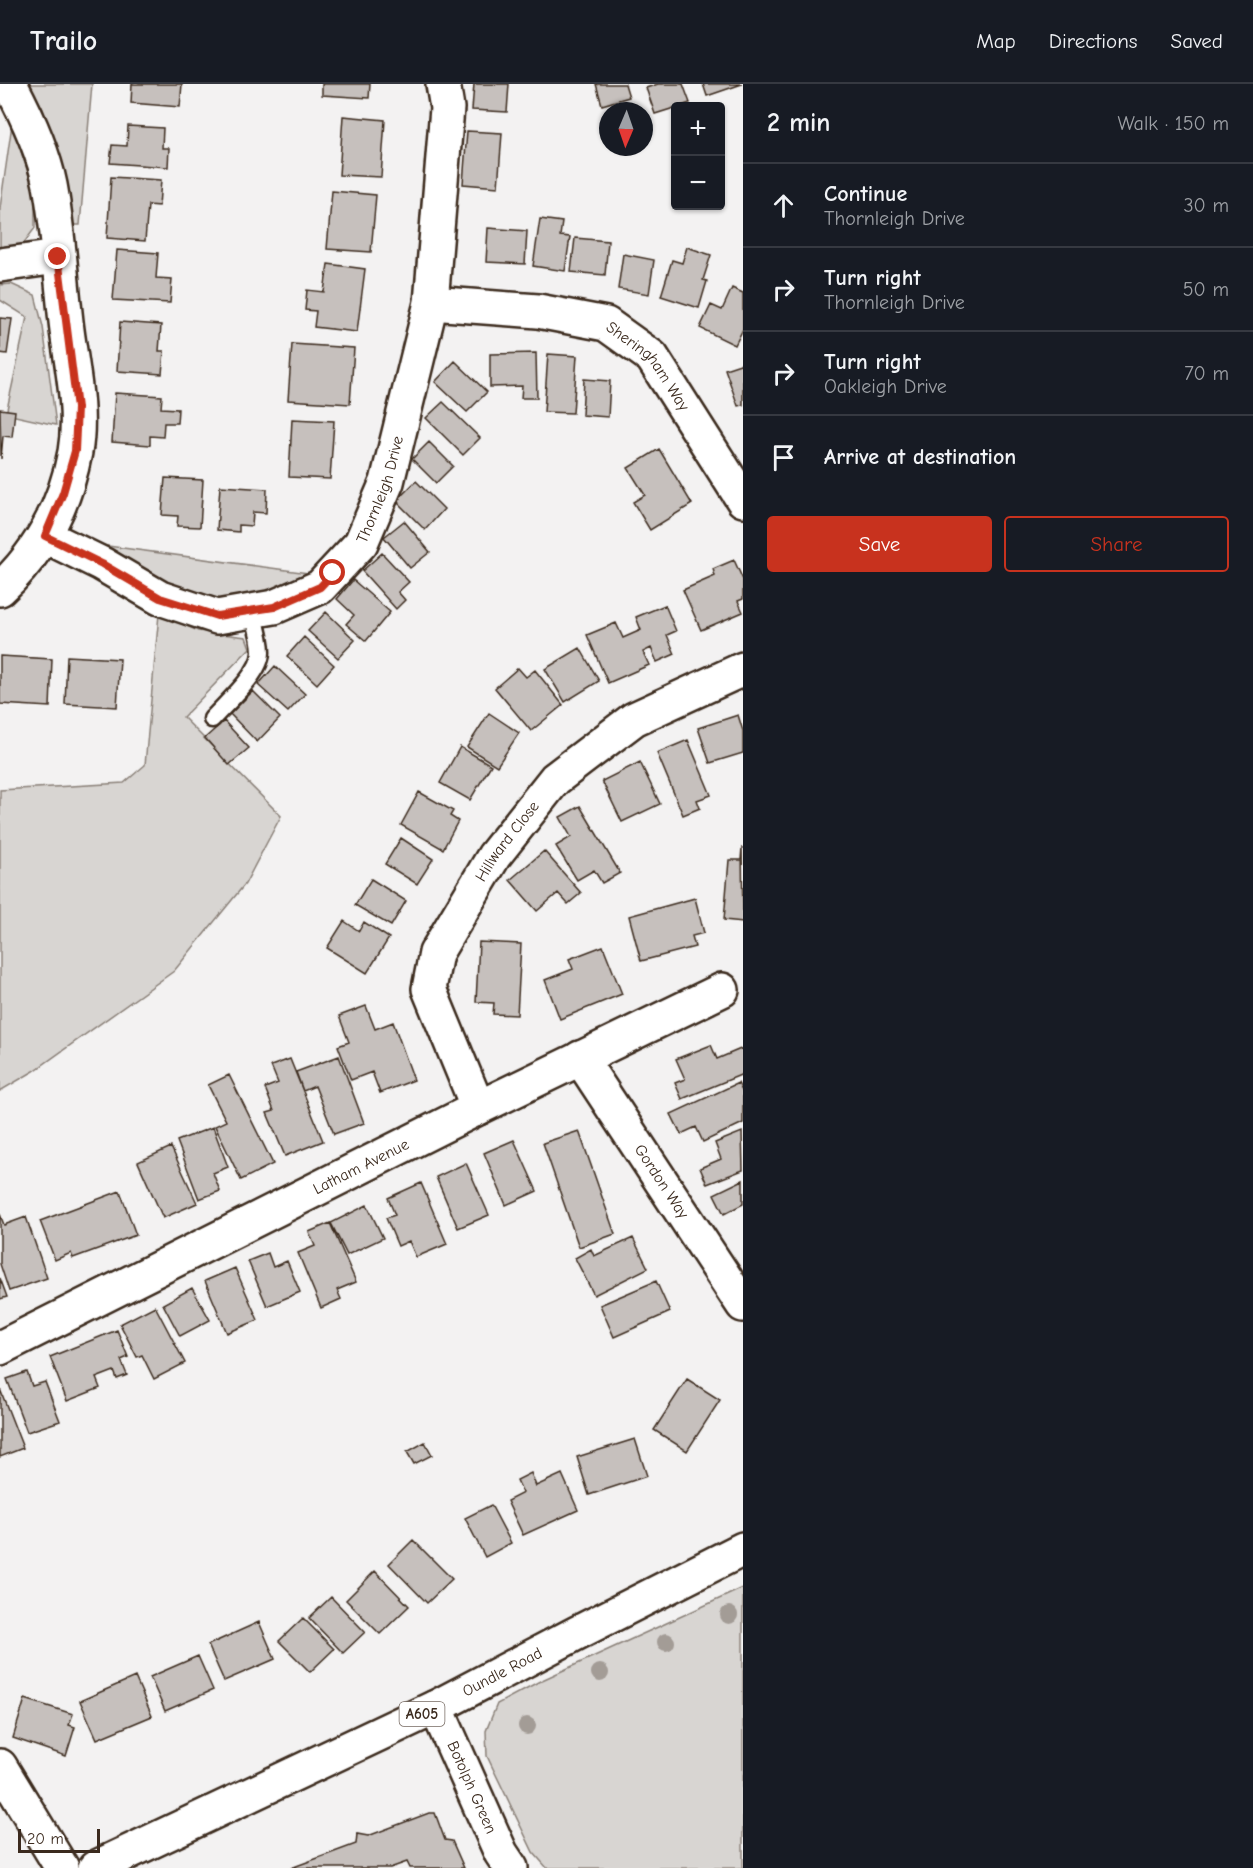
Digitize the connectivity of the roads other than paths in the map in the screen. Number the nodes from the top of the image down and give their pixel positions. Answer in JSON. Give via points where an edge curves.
{"nodes":[{"id":1,"x":10,"y":84,"type":"edge"},
{"id":2,"x":443,"y":84,"type":"edge"},
{"id":3,"x":58,"y":257,"type":"junction"},
{"id":4,"x":0,"y":265,"type":"edge"},
{"id":5,"x":431,"y":303,"type":"junction"},
{"id":6,"x":743,"y":500,"type":"edge"},
{"id":7,"x":45,"y":536,"type":"junction"},
{"id":8,"x":0,"y":589,"type":"edge"},
{"id":9,"x":252,"y":610,"type":"junction"},
{"id":10,"x":743,"y":669,"type":"edge"},
{"id":11,"x":212,"y":719,"type":"dead end"},
{"id":12,"x":722,"y":990,"type":"dead end"},
{"id":13,"x":580,"y":1058,"type":"junction"},
{"id":14,"x":478,"y":1108,"type":"junction"},
{"id":15,"x":743,"y":1305,"type":"edge"},
{"id":16,"x":0,"y":1348,"type":"edge"},
{"id":17,"x":743,"y":1549,"type":"edge"},
{"id":18,"x":436,"y":1707,"type":"junction"},
{"id":19,"x":0,"y":1766,"type":"edge"},
{"id":20,"x":62,"y":1868,"type":"edge"},
{"id":21,"x":95,"y":1868,"type":"edge"},
{"id":22,"x":511,"y":1868,"type":"edge"}],
"edges":[{"from":1,"to":3,"type":"street","via":[[24,109],[50,185]]},
{"from":2,"to":5,"type":"street","name":"Thornleigh Drive","via":[[447,108]]},
{"from":3,"to":4,"type":"street"},
{"from":3,"to":7,"type":"street","via":[[77,408],[75,451]]},
{"from":5,"to":6,"type":"street","name":"Sheringham Way","via":[[538,311],[606,324],[652,357]]},
{"from":5,"to":9,"type":"street","name":"Thornleigh Drive","via":[[387,482],[361,543],[320,587],[274,607]]},
{"from":7,"to":8,"type":"street","via":[[21,570]]},
{"from":7,"to":9,"type":"street","name":"Thornleigh Drive","via":[[160,598],[217,616]]},
{"from":9,"to":11,"type":"lane","via":[[260,640],[259,663]]},
{"from":10,"to":14,"type":"street","name":"Hillward Close","via":[[634,719],[555,779],[489,865],[436,953],[429,989]]},
{"from":12,"to":13,"type":"street","name":"Latham Avenue"},
{"from":13,"to":14,"type":"street","name":"Latham Avenue"},
{"from":13,"to":15,"type":"street","name":"Gordon Way"},
{"from":14,"to":16,"type":"street","name":"Latham Avenue"},
{"from":17,"to":18,"type":"street","name":"Oundle Road","number":"A605"},
{"from":18,"to":21,"type":"street","name":"Oundle Road","number":"A605"},
{"from":18,"to":22,"type":"street","name":"Botolph Green"},
{"from":19,"to":20,"type":"street"}]}
